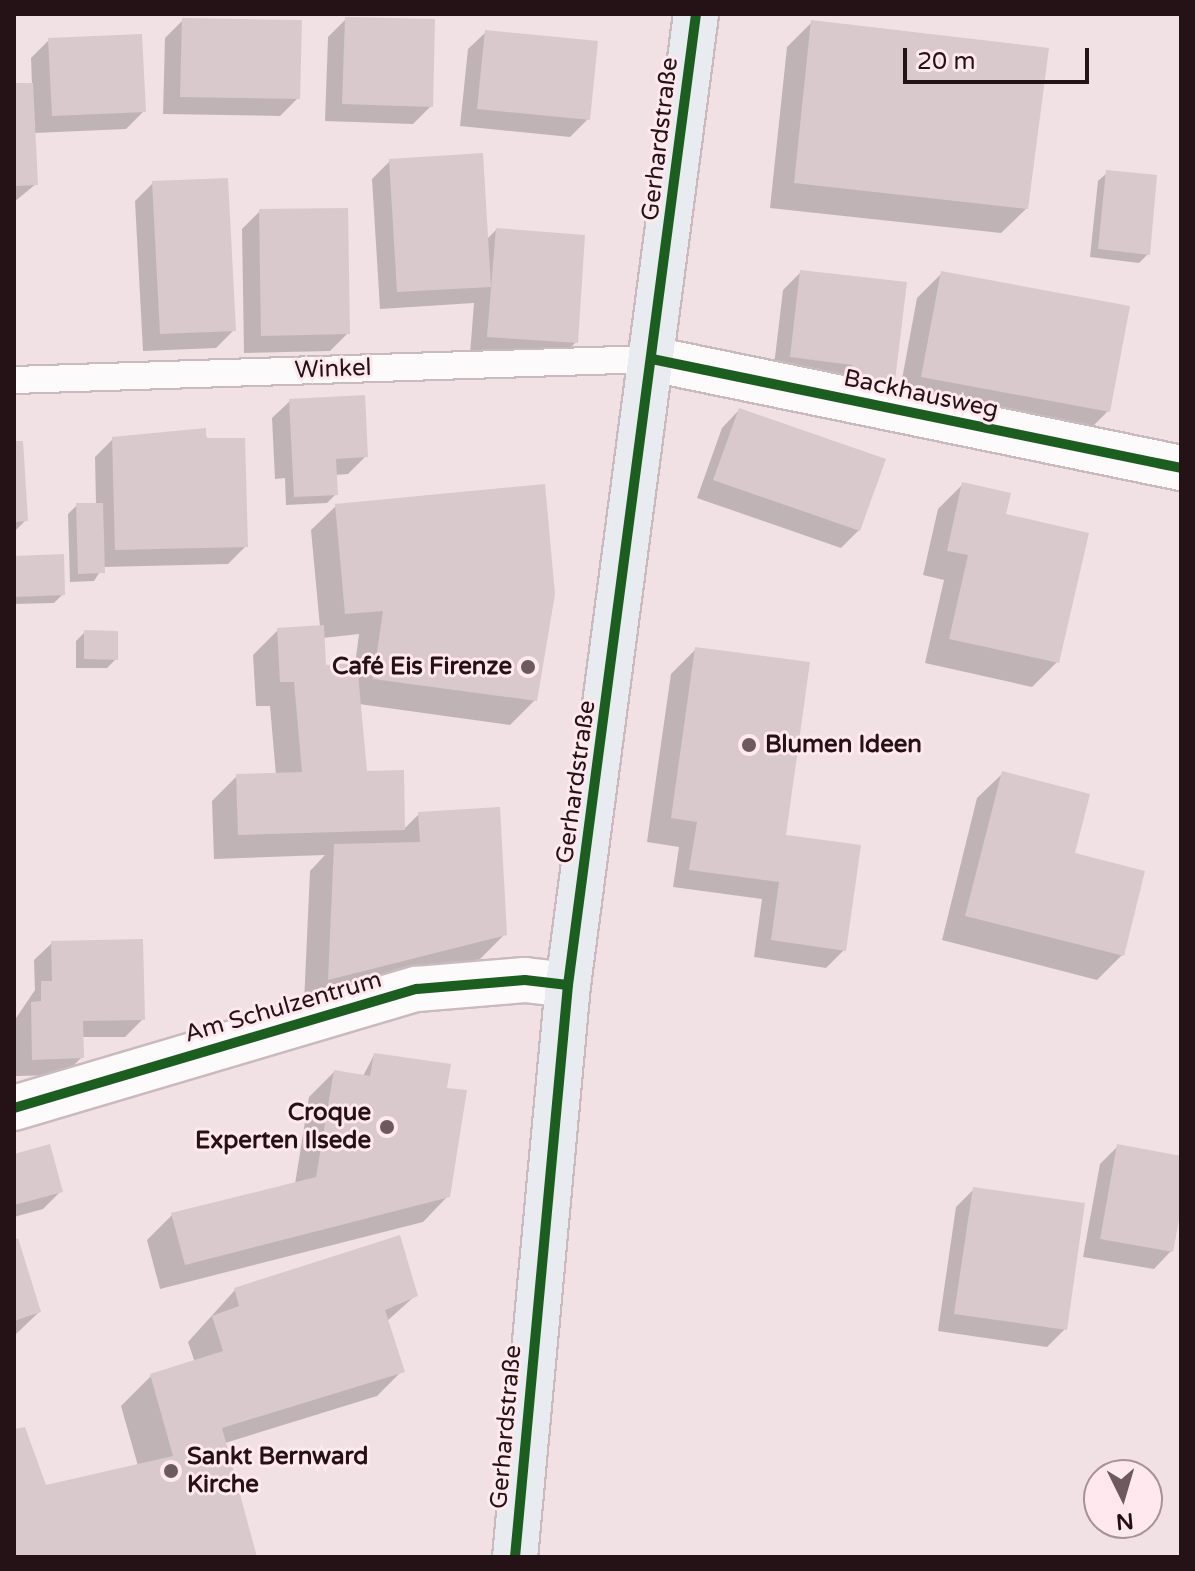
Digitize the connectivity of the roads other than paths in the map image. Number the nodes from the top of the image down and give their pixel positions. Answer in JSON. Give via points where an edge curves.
{"nodes":[{"id":1,"x":696,"y":14,"type":"edge"},
{"id":2,"x":652,"y":359,"type":"junction"},
{"id":3,"x":14,"y":380,"type":"edge"},
{"id":4,"x":1181,"y":468,"type":"edge"},
{"id":5,"x":568,"y":985,"type":"junction"},
{"id":6,"x":14,"y":1108,"type":"edge"},
{"id":7,"x":515,"y":1557,"type":"edge"}],
"edges":[{"from":1,"to":2,"type":"main road","name":"Gerhardstraße"},
{"from":2,"to":3,"type":"lane","name":"Winkel"},
{"from":2,"to":4,"type":"street","name":"Backhausweg"},
{"from":2,"to":5,"type":"main road","name":"Gerhardstraße"},
{"from":5,"to":6,"type":"street","name":"Am Schulzentrum","via":[[525,980],[417,989]]},
{"from":5,"to":7,"type":"main road","name":"Gerhardstraße"}]}
